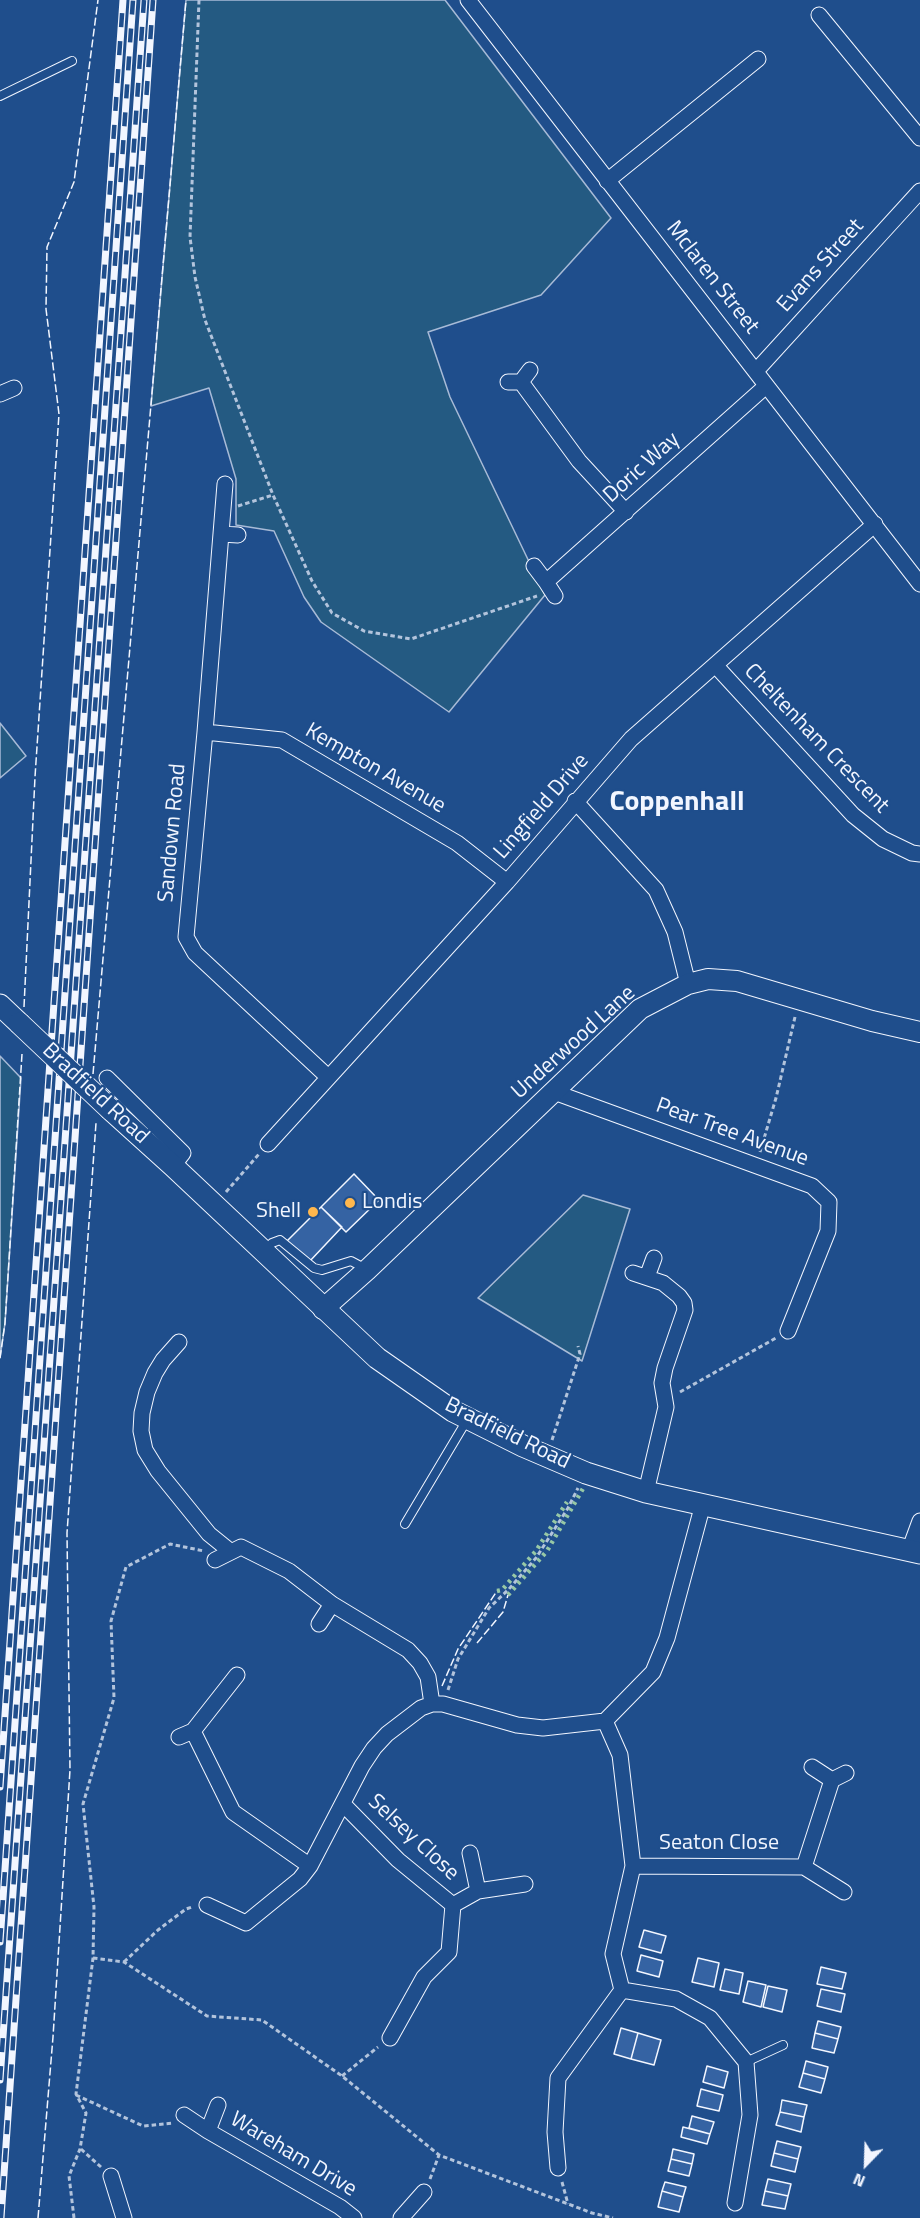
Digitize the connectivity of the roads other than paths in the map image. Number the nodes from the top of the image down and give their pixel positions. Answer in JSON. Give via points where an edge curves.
{"nodes":[{"id":1,"x":468,"y":0,"type":"edge"},
{"id":2,"x":819,"y":15,"type":"dead end"},
{"id":3,"x":758,"y":59,"type":"dead end"},
{"id":4,"x":72,"y":61,"type":"dead end"},
{"id":5,"x":0,"y":96,"type":"edge"},
{"id":6,"x":920,"y":138,"type":"edge"},
{"id":7,"x":607,"y":181,"type":"junction"},
{"id":8,"x":920,"y":191,"type":"edge"},
{"id":9,"x":756,"y":371,"type":"junction"},
{"id":10,"x":520,"y":378,"type":"dead end"},
{"id":11,"x":766,"y":386,"type":"junction"},
{"id":12,"x":225,"y":484,"type":"dead end"},
{"id":13,"x":626,"y":512,"type":"junction"},
{"id":14,"x":874,"y":524,"type":"junction"},
{"id":15,"x":221,"y":534,"type":"junction"},
{"id":16,"x":238,"y":535,"type":"dead end"},
{"id":17,"x":534,"y":566,"type":"dead end"},
{"id":18,"x":546,"y":582,"type":"junction"},
{"id":19,"x":920,"y":584,"type":"edge"},
{"id":20,"x":555,"y":596,"type":"dead end"},
{"id":21,"x":716,"y":666,"type":"junction"},
{"id":22,"x":205,"y":732,"type":"junction"},
{"id":23,"x":575,"y":801,"type":"junction"},
{"id":24,"x":920,"y":854,"type":"edge"},
{"id":25,"x":507,"y":882,"type":"junction"},
{"id":26,"x":688,"y":984,"type":"junction"},
{"id":27,"x":0,"y":1005,"type":"edge"},
{"id":28,"x":920,"y":1032,"type":"edge"},
{"id":29,"x":328,"y":1077,"type":"junction"},
{"id":30,"x":107,"y":1078,"type":"dead end"},
{"id":31,"x":554,"y":1092,"type":"junction"},
{"id":32,"x":268,"y":1143,"type":"road end"},
{"id":33,"x":173,"y":1166,"type":"junction"},
{"id":34,"x":264,"y":1252,"type":"junction"},
{"id":35,"x":654,"y":1258,"type":"dead end"},
{"id":36,"x":367,"y":1270,"type":"junction"},
{"id":37,"x":323,"y":1309,"type":"junction"},
{"id":38,"x":788,"y":1331,"type":"road end"},
{"id":39,"x":179,"y":1342,"type":"dead end"},
{"id":40,"x":468,"y":1419,"type":"junction"},
{"id":41,"x":646,"y":1492,"type":"junction"},
{"id":42,"x":703,"y":1504,"type":"junction"},
{"id":43,"x":920,"y":1521,"type":"edge"},
{"id":44,"x":405,"y":1524,"type":"dead end"},
{"id":45,"x":230,"y":1551,"type":"junction"},
{"id":46,"x":914,"y":1552,"type":"edge"},
{"id":47,"x":215,"y":1560,"type":"road end"},
{"id":48,"x":332,"y":1604,"type":"junction"},
{"id":49,"x":319,"y":1624,"type":"dead end"},
{"id":50,"x":237,"y":1675,"type":"dead end"},
{"id":51,"x":438,"y":1704,"type":"junction"},
{"id":52,"x":605,"y":1720,"type":"junction"},
{"id":53,"x":812,"y":1767,"type":"dead end"},
{"id":54,"x":846,"y":1773,"type":"dead end"},
{"id":55,"x":832,"y":1780,"type":"junction"},
{"id":56,"x":343,"y":1804,"type":"junction"},
{"id":57,"x":470,"y":1853,"type":"dead end"},
{"id":58,"x":310,"y":1866,"type":"junction"},
{"id":59,"x":633,"y":1866,"type":"junction"},
{"id":60,"x":804,"y":1867,"type":"junction"},
{"id":61,"x":525,"y":1884,"type":"dead end"},
{"id":62,"x":478,"y":1892,"type":"junction"},
{"id":63,"x":844,"y":1892,"type":"dead end"},
{"id":64,"x":207,"y":1905,"type":"road end"},
{"id":65,"x":453,"y":1905,"type":"junction"},
{"id":66,"x":622,"y":1990,"type":"junction"},
{"id":67,"x":390,"y":2038,"type":"road end"},
{"id":68,"x":783,"y":2045,"type":"dead end"},
{"id":69,"x":746,"y":2062,"type":"junction"},
{"id":70,"x":218,"y":2105,"type":"dead end"},
{"id":71,"x":184,"y":2115,"type":"road end"},
{"id":72,"x":208,"y":2131,"type":"junction"},
{"id":73,"x":558,"y":2168,"type":"road end"},
{"id":74,"x":111,"y":2176,"type":"road end"},
{"id":75,"x":424,"y":2192,"type":"road end"},
{"id":76,"x":735,"y":2203,"type":"dead end"},
{"id":77,"x":405,"y":2217,"type":"edge"},
{"id":78,"x":124,"y":2218,"type":"edge"},
{"id":79,"x":354,"y":2218,"type":"edge"}],
"edges":[{"from":1,"to":7,"type":"street","name":"Mclaren Street"},
{"from":2,"to":6,"type":"street"},
{"from":3,"to":7,"type":"street"},
{"from":4,"to":5,"type":"lane"},
{"from":7,"to":9,"type":"street","name":"Mclaren Street"},
{"from":8,"to":9,"type":"street","name":"Evans Street"},
{"from":9,"to":11,"type":"street","name":"Mclaren Street"},
{"from":10,"to":13,"type":"street","via":[[579,461]]},
{"from":11,"to":13,"type":"street","name":"Doric Way"},
{"from":11,"to":14,"type":"street","name":"Mclaren Street"},
{"from":12,"to":15,"type":"street","name":"Sandown Road"},
{"from":13,"to":18,"type":"street","name":"Doric Way"},
{"from":14,"to":19,"type":"street","name":"Mclaren Street"},
{"from":14,"to":21,"type":"street","name":"Lingfield Drive"},
{"from":15,"to":16,"type":"street"},
{"from":15,"to":22,"type":"street","name":"Sandown Road"},
{"from":17,"to":18,"type":"street"},
{"from":18,"to":20,"type":"street"},
{"from":21,"to":23,"type":"street","name":"Lingfield Drive","via":[[631,739]]},
{"from":21,"to":24,"type":"street","name":"Cheltenham Crescent","via":[[853,815],[883,839]]},
{"from":22,"to":25,"type":"street","name":"Kempton Avenue","via":[[282,740],[457,843]]},
{"from":22,"to":29,"type":"street","name":"Sandown Road","via":[[186,937],[195,953]]},
{"from":23,"to":25,"type":"street","name":"Lingfield Drive"},
{"from":23,"to":26,"type":"street","via":[[656,890],[675,932]]},
{"from":25,"to":29,"type":"street","name":"Lingfield Drive"},
{"from":26,"to":28,"type":"street","name":"Underwood Lane","via":[[708,979],[737,981]]},
{"from":26,"to":31,"type":"street","name":"Underwood Lane","via":[[640,1009]]},
{"from":27,"to":33,"type":"main road","name":"Bradfield Road","bridge":true},
{"from":29,"to":32,"type":"street","name":"Lingfield Drive"},
{"from":30,"to":33,"type":"street","name":"Bradfield Road","via":[[183,1153]]},
{"from":31,"to":36,"type":"street","name":"Underwood Lane"},
{"from":31,"to":38,"type":"street","name":"Pear Tree Avenue","via":[[812,1186],[829,1202],[828,1231]]},
{"from":33,"to":34,"type":"main road","name":"Bradfield Road"},
{"from":34,"to":36,"type":"lane","via":[[280,1240],[314,1268],[322,1270],[351,1261]]},
{"from":34,"to":37,"type":"main road","name":"Bradfield Road"},
{"from":35,"to":41,"type":"street","via":[[640,1275],[663,1283],[684,1303],[685,1310],[665,1368],[662,1383],[666,1407]]},
{"from":36,"to":37,"type":"street","name":"Underwood Lane"},
{"from":37,"to":40,"type":"main road","name":"Bradfield Road","via":[[377,1358]]},
{"from":39,"to":45,"type":"street","via":[[162,1360],[147,1392],[141,1431],[145,1450],[209,1534]]},
{"from":40,"to":41,"type":"main road","name":"Bradfield Road","via":[[586,1473]]},
{"from":40,"to":44,"type":"lane"},
{"from":41,"to":42,"type":"main road","name":"Bradfield Road"},
{"from":42,"to":46,"type":"main road","name":"Bradfield Road"},
{"from":42,"to":52,"type":"street","via":[[668,1638],[653,1672]]},
{"from":43,"to":46,"type":"street"},
{"from":45,"to":47,"type":"street"},
{"from":45,"to":48,"type":"street","via":[[241,1547],[289,1571]]},
{"from":48,"to":49,"type":"street"},
{"from":48,"to":51,"type":"street","via":[[408,1650],[428,1677]]},
{"from":50,"to":58,"type":"street","via":[[186,1734],[233,1812]]},
{"from":51,"to":52,"type":"street","via":[[543,1728]]},
{"from":51,"to":56,"type":"street","via":[[421,1708],[374,1748]]},
{"from":52,"to":59,"type":"street","via":[[620,1755]]},
{"from":53,"to":55,"type":"street"},
{"from":54,"to":55,"type":"street"},
{"from":55,"to":60,"type":"street","name":"Seaton Close"},
{"from":56,"to":58,"type":"street"},
{"from":56,"to":65,"type":"street","name":"Selsey Close","via":[[398,1860]]},
{"from":57,"to":62,"type":"street","name":"Selsey Close"},
{"from":58,"to":64,"type":"street","via":[[300,1879],[246,1923]]},
{"from":59,"to":60,"type":"street","name":"Seaton Close"},
{"from":59,"to":66,"type":"street","via":[[614,1954]]},
{"from":60,"to":63,"type":"street","name":"Seaton Close"},
{"from":61,"to":62,"type":"street","name":"Selsey Close"},
{"from":62,"to":65,"type":"street","name":"Selsey Close"},
{"from":65,"to":67,"type":"street","name":"Selsey Close","via":[[449,1952],[424,1977]]},
{"from":66,"to":69,"type":"street","via":[[676,1999],[710,2018]]},
{"from":66,"to":73,"type":"street","via":[[558,2078]]},
{"from":68,"to":69,"type":"lane"},
{"from":69,"to":76,"type":"street","via":[[750,2115]]},
{"from":70,"to":72,"type":"street","name":"Wareham Drive"},
{"from":71,"to":72,"type":"street","name":"Wareham Drive"},
{"from":72,"to":79,"type":"street","name":"Wareham Drive"},
{"from":74,"to":78,"type":"street"},
{"from":75,"to":77,"type":"street"}]}
